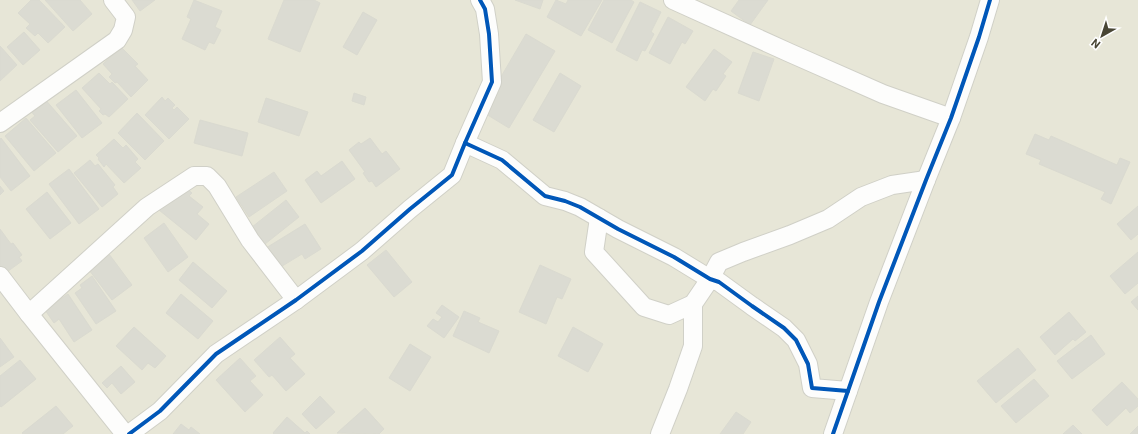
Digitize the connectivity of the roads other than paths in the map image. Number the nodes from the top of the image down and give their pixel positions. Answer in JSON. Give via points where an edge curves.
{"nodes":[{"id":1,"x":113,"y":0,"type":"edge"},
{"id":2,"x":480,"y":0,"type":"edge"},
{"id":3,"x":673,"y":0,"type":"edge"},
{"id":4,"x":990,"y":0,"type":"edge"},
{"id":5,"x":951,"y":118,"type":"junction"},
{"id":6,"x":0,"y":123,"type":"edge"},
{"id":7,"x":465,"y":143,"type":"junction"},
{"id":8,"x":926,"y":180,"type":"junction"},
{"id":9,"x":599,"y":218,"type":"junction"},
{"id":10,"x":0,"y":276,"type":"edge"},
{"id":11,"x":710,"y":279,"type":"junction"},
{"id":12,"x":296,"y":300,"type":"junction"},
{"id":13,"x":693,"y":304,"type":"junction"},
{"id":14,"x":29,"y":314,"type":"junction"},
{"id":15,"x":848,"y":391,"type":"junction"},
{"id":16,"x":125,"y":434,"type":"edge"},
{"id":17,"x":129,"y":434,"type":"edge"},
{"id":18,"x":660,"y":434,"type":"edge"},
{"id":19,"x":833,"y":434,"type":"edge"}],
"edges":[{"from":1,"to":6,"type":"street","via":[[126,17],[124,30],[117,40]]},
{"from":2,"to":7,"type":"street","via":[[485,9],[489,34],[492,82]]},
{"from":3,"to":5,"type":"street","via":[[883,94]]},
{"from":4,"to":5,"type":"street"},
{"from":5,"to":8,"type":"street"},
{"from":7,"to":9,"type":"street","via":[[502,160],[545,196],[580,207]]},
{"from":7,"to":12,"type":"street","via":[[452,175],[362,251]]},
{"from":8,"to":11,"type":"street","via":[[892,185],[861,197],[828,219],[720,262]]},
{"from":8,"to":15,"type":"street"},
{"from":9,"to":11,"type":"street"},
{"from":9,"to":13,"type":"street","via":[[594,252],[644,307],[669,315]]},
{"from":10,"to":14,"type":"street"},
{"from":11,"to":13,"type":"street"},
{"from":11,"to":15,"type":"street","via":[[720,282],[784,328],[796,340],[808,364],[812,388]]},
{"from":12,"to":14,"type":"street","via":[[250,240],[217,186],[207,176],[194,176],[147,208]]},
{"from":12,"to":17,"type":"street","via":[[216,354],[160,411]]},
{"from":13,"to":18,"type":"street","via":[[693,346]]},
{"from":14,"to":16,"type":"street"},
{"from":15,"to":19,"type":"street"}]}
